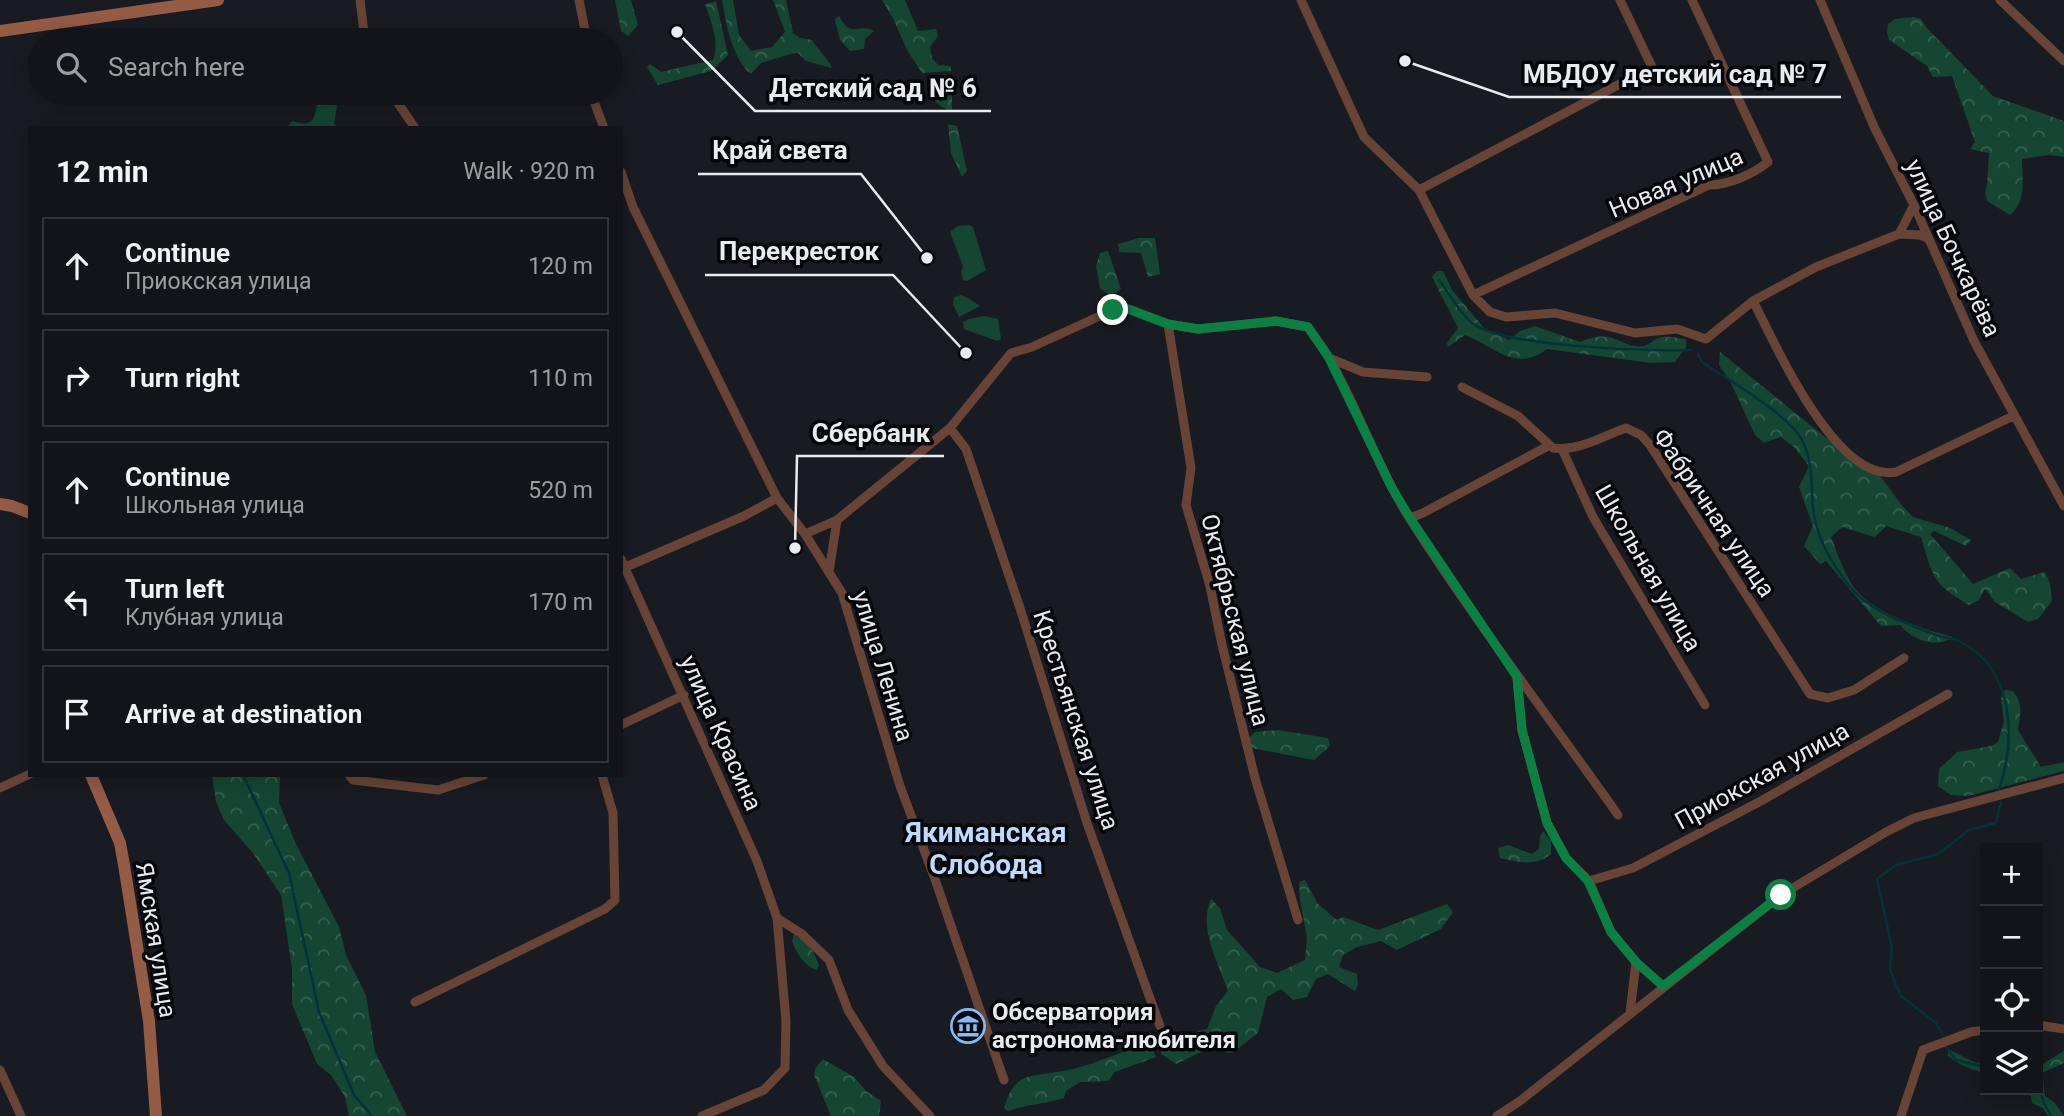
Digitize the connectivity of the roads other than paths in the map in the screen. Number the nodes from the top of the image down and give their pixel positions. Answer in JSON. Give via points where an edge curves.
{"nodes":[{"id":1,"x":218,"y":0,"type":"edge"},
{"id":2,"x":360,"y":0,"type":"edge"},
{"id":3,"x":579,"y":0,"type":"edge"},
{"id":4,"x":1301,"y":0,"type":"edge"},
{"id":5,"x":1620,"y":0,"type":"edge"},
{"id":6,"x":1692,"y":0,"type":"edge"},
{"id":7,"x":1820,"y":0,"type":"edge"},
{"id":8,"x":2000,"y":0,"type":"edge"},
{"id":9,"x":364,"y":28,"type":"edge"},
{"id":10,"x":585,"y":28,"type":"edge"},
{"id":11,"x":0,"y":31,"type":"edge"},
{"id":12,"x":2064,"y":61,"type":"edge"},
{"id":13,"x":399,"y":105,"type":"edge"},
{"id":14,"x":595,"y":105,"type":"edge"},
{"id":15,"x":414,"y":126,"type":"edge"},
{"id":16,"x":603,"y":126,"type":"edge"},
{"id":17,"x":623,"y":178,"type":"edge"},
{"id":18,"x":1419,"y":190,"type":"junction"},
{"id":19,"x":1914,"y":205,"type":"junction"},
{"id":20,"x":1899,"y":234,"type":"junction"},
{"id":21,"x":1929,"y":239,"type":"junction"},
{"id":22,"x":1473,"y":295,"type":"junction"},
{"id":23,"x":1753,"y":301,"type":"junction"},
{"id":24,"x":1168,"y":324,"type":"junction"},
{"id":25,"x":1329,"y":358,"type":"junction"},
{"id":26,"x":1427,"y":377,"type":"dead end"},
{"id":27,"x":1462,"y":387,"type":"dead end"},
{"id":28,"x":2013,"y":416,"type":"junction"},
{"id":29,"x":950,"y":428,"type":"junction"},
{"id":30,"x":1548,"y":446,"type":"junction"},
{"id":31,"x":1562,"y":449,"type":"junction"},
{"id":32,"x":777,"y":498,"type":"junction"},
{"id":33,"x":0,"y":504,"type":"edge"},
{"id":34,"x":2064,"y":506,"type":"edge"},
{"id":35,"x":28,"y":512,"type":"edge"},
{"id":36,"x":1410,"y":518,"type":"junction"},
{"id":37,"x":837,"y":520,"type":"junction"},
{"id":38,"x":805,"y":534,"type":"junction"},
{"id":39,"x":623,"y":565,"type":"edge"},
{"id":40,"x":623,"y":567,"type":"edge"},
{"id":41,"x":829,"y":572,"type":"junction"},
{"id":42,"x":1904,"y":658,"type":"dead end"},
{"id":43,"x":1517,"y":677,"type":"junction"},
{"id":44,"x":1948,"y":694,"type":"dead end"},
{"id":45,"x":684,"y":695,"type":"junction"},
{"id":46,"x":1705,"y":705,"type":"dead end"},
{"id":47,"x":623,"y":724,"type":"edge"},
{"id":48,"x":28,"y":775,"type":"edge"},
{"id":49,"x":91,"y":777,"type":"edge"},
{"id":50,"x":351,"y":777,"type":"edge"},
{"id":51,"x":478,"y":777,"type":"edge"},
{"id":52,"x":603,"y":777,"type":"edge"},
{"id":53,"x":2064,"y":778,"type":"edge"},
{"id":54,"x":0,"y":788,"type":"edge"},
{"id":55,"x":1618,"y":815,"type":"dead end"},
{"id":56,"x":1588,"y":881,"type":"junction"},
{"id":57,"x":777,"y":918,"type":"junction"},
{"id":58,"x":1298,"y":920,"type":"dead end"},
{"id":59,"x":1636,"y":962,"type":"junction"},
{"id":60,"x":1663,"y":986,"type":"junction"},
{"id":61,"x":415,"y":1002,"type":"dead end"},
{"id":62,"x":1630,"y":1013,"type":"junction"},
{"id":63,"x":1160,"y":1026,"type":"dead end"},
{"id":64,"x":2043,"y":1026,"type":"edge"},
{"id":65,"x":2064,"y":1029,"type":"edge"},
{"id":66,"x":1980,"y":1031,"type":"edge"},
{"id":67,"x":0,"y":1070,"type":"edge"},
{"id":68,"x":1004,"y":1080,"type":"dead end"},
{"id":69,"x":21,"y":1116,"type":"edge"},
{"id":70,"x":156,"y":1116,"type":"edge"},
{"id":71,"x":702,"y":1116,"type":"edge"},
{"id":72,"x":930,"y":1116,"type":"edge"},
{"id":73,"x":1497,"y":1116,"type":"edge"},
{"id":74,"x":1901,"y":1116,"type":"edge"}],
"edges":[{"from":1,"to":11,"type":"street"},
{"from":2,"to":9,"type":"street"},
{"from":3,"to":10,"type":"street"},
{"from":4,"to":18,"type":"street","via":[[1364,137]]},
{"from":5,"to":18,"type":"street","via":[[1652,67]]},
{"from":6,"to":22,"type":"street","name":"Новая улица","via":[[1769,162],[1756,172],[1709,185]]},
{"from":7,"to":19,"type":"street","name":"улица Бочкарёва","via":[[1875,129]]},
{"from":8,"to":12,"type":"street"},
{"from":13,"to":15,"type":"street"},
{"from":14,"to":16,"type":"street"},
{"from":17,"to":32,"type":"street","name":"улица Ленина","via":[[633,207]]},
{"from":18,"to":22,"type":"street"},
{"from":19,"to":20,"type":"street"},
{"from":19,"to":21,"type":"street","name":"улица Бочкарёва"},
{"from":20,"to":21,"type":"street"},
{"from":20,"to":23,"type":"street","via":[[1816,268]]},
{"from":21,"to":28,"type":"street","name":"улица Бочкарёва"},
{"from":22,"to":23,"type":"street","via":[[1490,312],[1506,317],[1555,313],[1635,333],[1677,329],[1706,339]]},
{"from":23,"to":28,"type":"street","via":[[1805,401],[1844,452],[1866,467],[1883,474],[1896,472]]},
{"from":24,"to":25,"type":"street","via":[[1198,329],[1276,321],[1308,327]]},
{"from":24,"to":29,"type":"street","via":[[1128,309],[1113,310],[1011,353]]},
{"from":24,"to":58,"type":"street","name":"Октябрьская улица","via":[[1191,467],[1186,505],[1255,778]]},
{"from":25,"to":26,"type":"street","via":[[1363,372]]},
{"from":25,"to":36,"type":"street"},
{"from":27,"to":30,"type":"street","via":[[1518,415]]},
{"from":28,"to":34,"type":"street","name":"улица Бочкарёва"},
{"from":29,"to":37,"type":"street"},
{"from":29,"to":63,"type":"street","name":"Крестьянская улица","via":[[966,449],[1087,823]]},
{"from":30,"to":31,"type":"street","name":"Фабричная улица"},
{"from":30,"to":36,"type":"street"},
{"from":31,"to":42,"type":"street","name":"Фабричная улица","via":[[1626,428],[1641,435],[1810,694],[1828,698],[1854,690]]},
{"from":31,"to":46,"type":"street","name":"Школьная улица","via":[[1593,517]]},
{"from":32,"to":38,"type":"street","name":"улица Ленина"},
{"from":32,"to":39,"type":"street","name":"улица Красина"},
{"from":33,"to":35,"type":"street"},
{"from":36,"to":43,"type":"street"},
{"from":37,"to":38,"type":"street"},
{"from":37,"to":41,"type":"street"},
{"from":38,"to":41,"type":"street","name":"улица Ленина"},
{"from":40,"to":45,"type":"street","name":"улица Красина"},
{"from":41,"to":68,"type":"street","name":"улица Ленина","via":[[842,593],[900,786]]},
{"from":43,"to":55,"type":"street"},
{"from":43,"to":56,"type":"street","via":[[1524,737],[1547,823],[1566,858]]},
{"from":44,"to":56,"type":"street","name":"Приокская улица","via":[[1633,868]]},
{"from":45,"to":47,"type":"street"},
{"from":45,"to":57,"type":"street","name":"улица Красина"},
{"from":48,"to":54,"type":"street"},
{"from":49,"to":70,"type":"street","name":"Ямская улица","via":[[120,843],[149,1021]]},
{"from":50,"to":51,"type":"street","via":[[438,790]]},
{"from":52,"to":61,"type":"street","via":[[613,813],[615,900]]},
{"from":53,"to":60,"type":"street","via":[[1914,818],[1885,832],[1781,895]]},
{"from":56,"to":59,"type":"street","via":[[1611,932]]},
{"from":57,"to":71,"type":"street","name":"улица Красина","via":[[786,1021],[785,1068],[764,1090]]},
{"from":57,"to":72,"type":"street","via":[[829,960],[848,1010],[883,1066]]},
{"from":59,"to":60,"type":"street"},
{"from":59,"to":62,"type":"street"},
{"from":60,"to":62,"type":"street"},
{"from":62,"to":73,"type":"street"},
{"from":64,"to":65,"type":"street"},
{"from":66,"to":74,"type":"street","via":[[1923,1050]]},
{"from":67,"to":69,"type":"street"}]}
